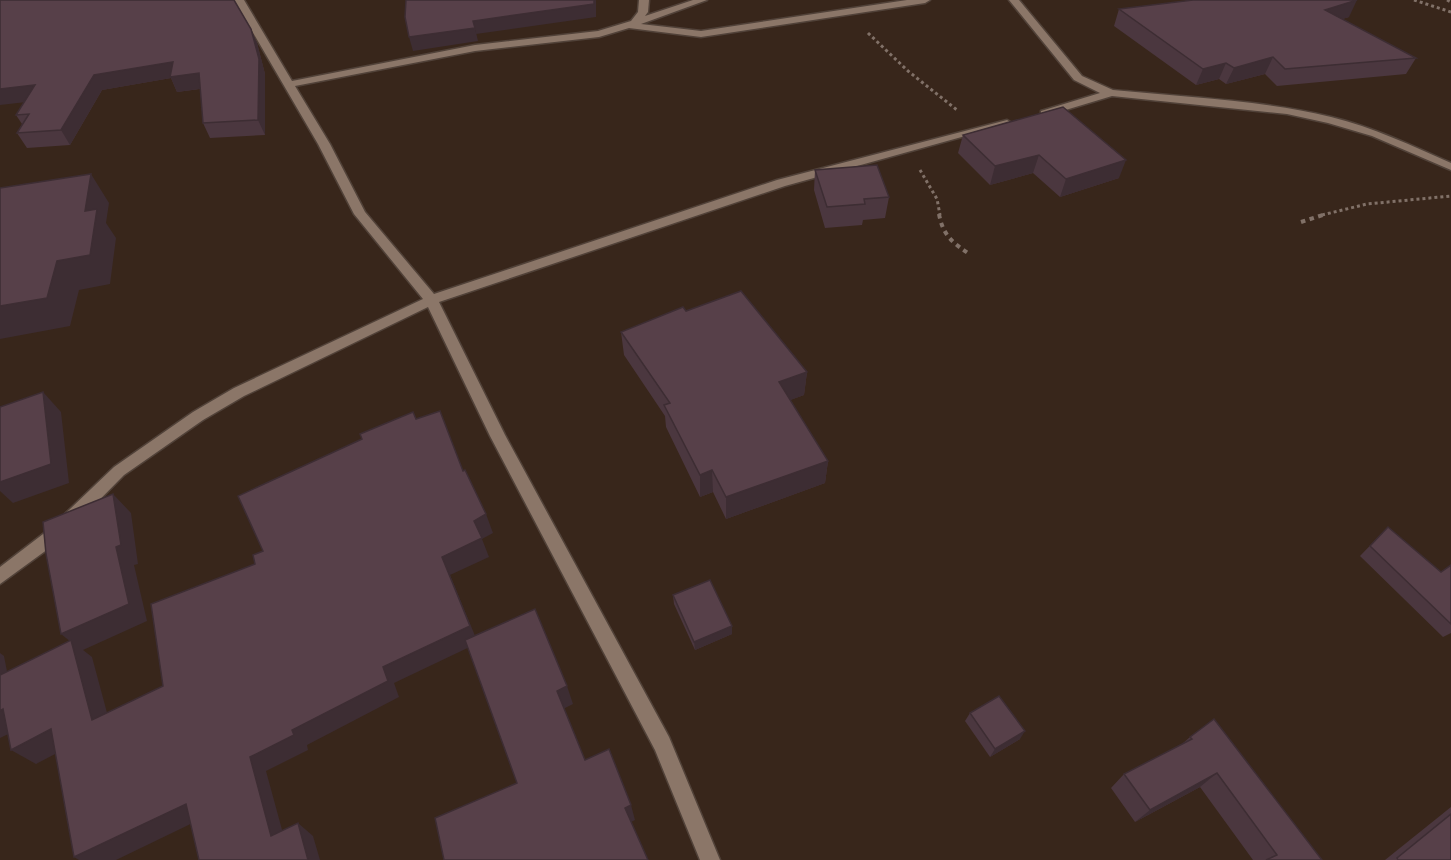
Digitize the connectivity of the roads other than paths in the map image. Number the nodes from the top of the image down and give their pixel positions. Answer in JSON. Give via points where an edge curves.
{"nodes":[{"id":1,"x":239,"y":0,"type":"edge"},
{"id":2,"x":644,"y":0,"type":"edge"},
{"id":3,"x":702,"y":0,"type":"edge"},
{"id":4,"x":925,"y":0,"type":"edge"},
{"id":5,"x":1014,"y":0,"type":"edge"},
{"id":6,"x":632,"y":24,"type":"junction"},
{"id":7,"x":290,"y":84,"type":"junction"},
{"id":8,"x":1111,"y":93,"type":"junction"},
{"id":9,"x":1037,"y":116,"type":"edge"},
{"id":10,"x":1015,"y":121,"type":"edge"},
{"id":11,"x":1451,"y":167,"type":"edge"},
{"id":12,"x":431,"y":300,"type":"junction"},
{"id":13,"x":0,"y":577,"type":"edge"},
{"id":14,"x":710,"y":860,"type":"edge"}],
"edges":[{"from":1,"to":7,"type":"street"},
{"from":2,"to":6,"type":"street","via":[[643,12]]},
{"from":3,"to":6,"type":"street"},
{"from":4,"to":6,"type":"street","via":[[701,34]]},
{"from":5,"to":8,"type":"street","via":[[1078,78]]},
{"from":6,"to":7,"type":"street","via":[[578,38],[425,57]]},
{"from":7,"to":12,"type":"street","via":[[360,214]]},
{"from":8,"to":9,"type":"street"},
{"from":8,"to":11,"type":"street","via":[[1287,111],[1330,120],[1376,134]]},
{"from":10,"to":12,"type":"street","via":[[756,191]]},
{"from":12,"to":13,"type":"street","via":[[239,393],[189,423],[119,471],[53,536]]},
{"from":12,"to":14,"type":"street","via":[[498,436],[662,744]]}]}
